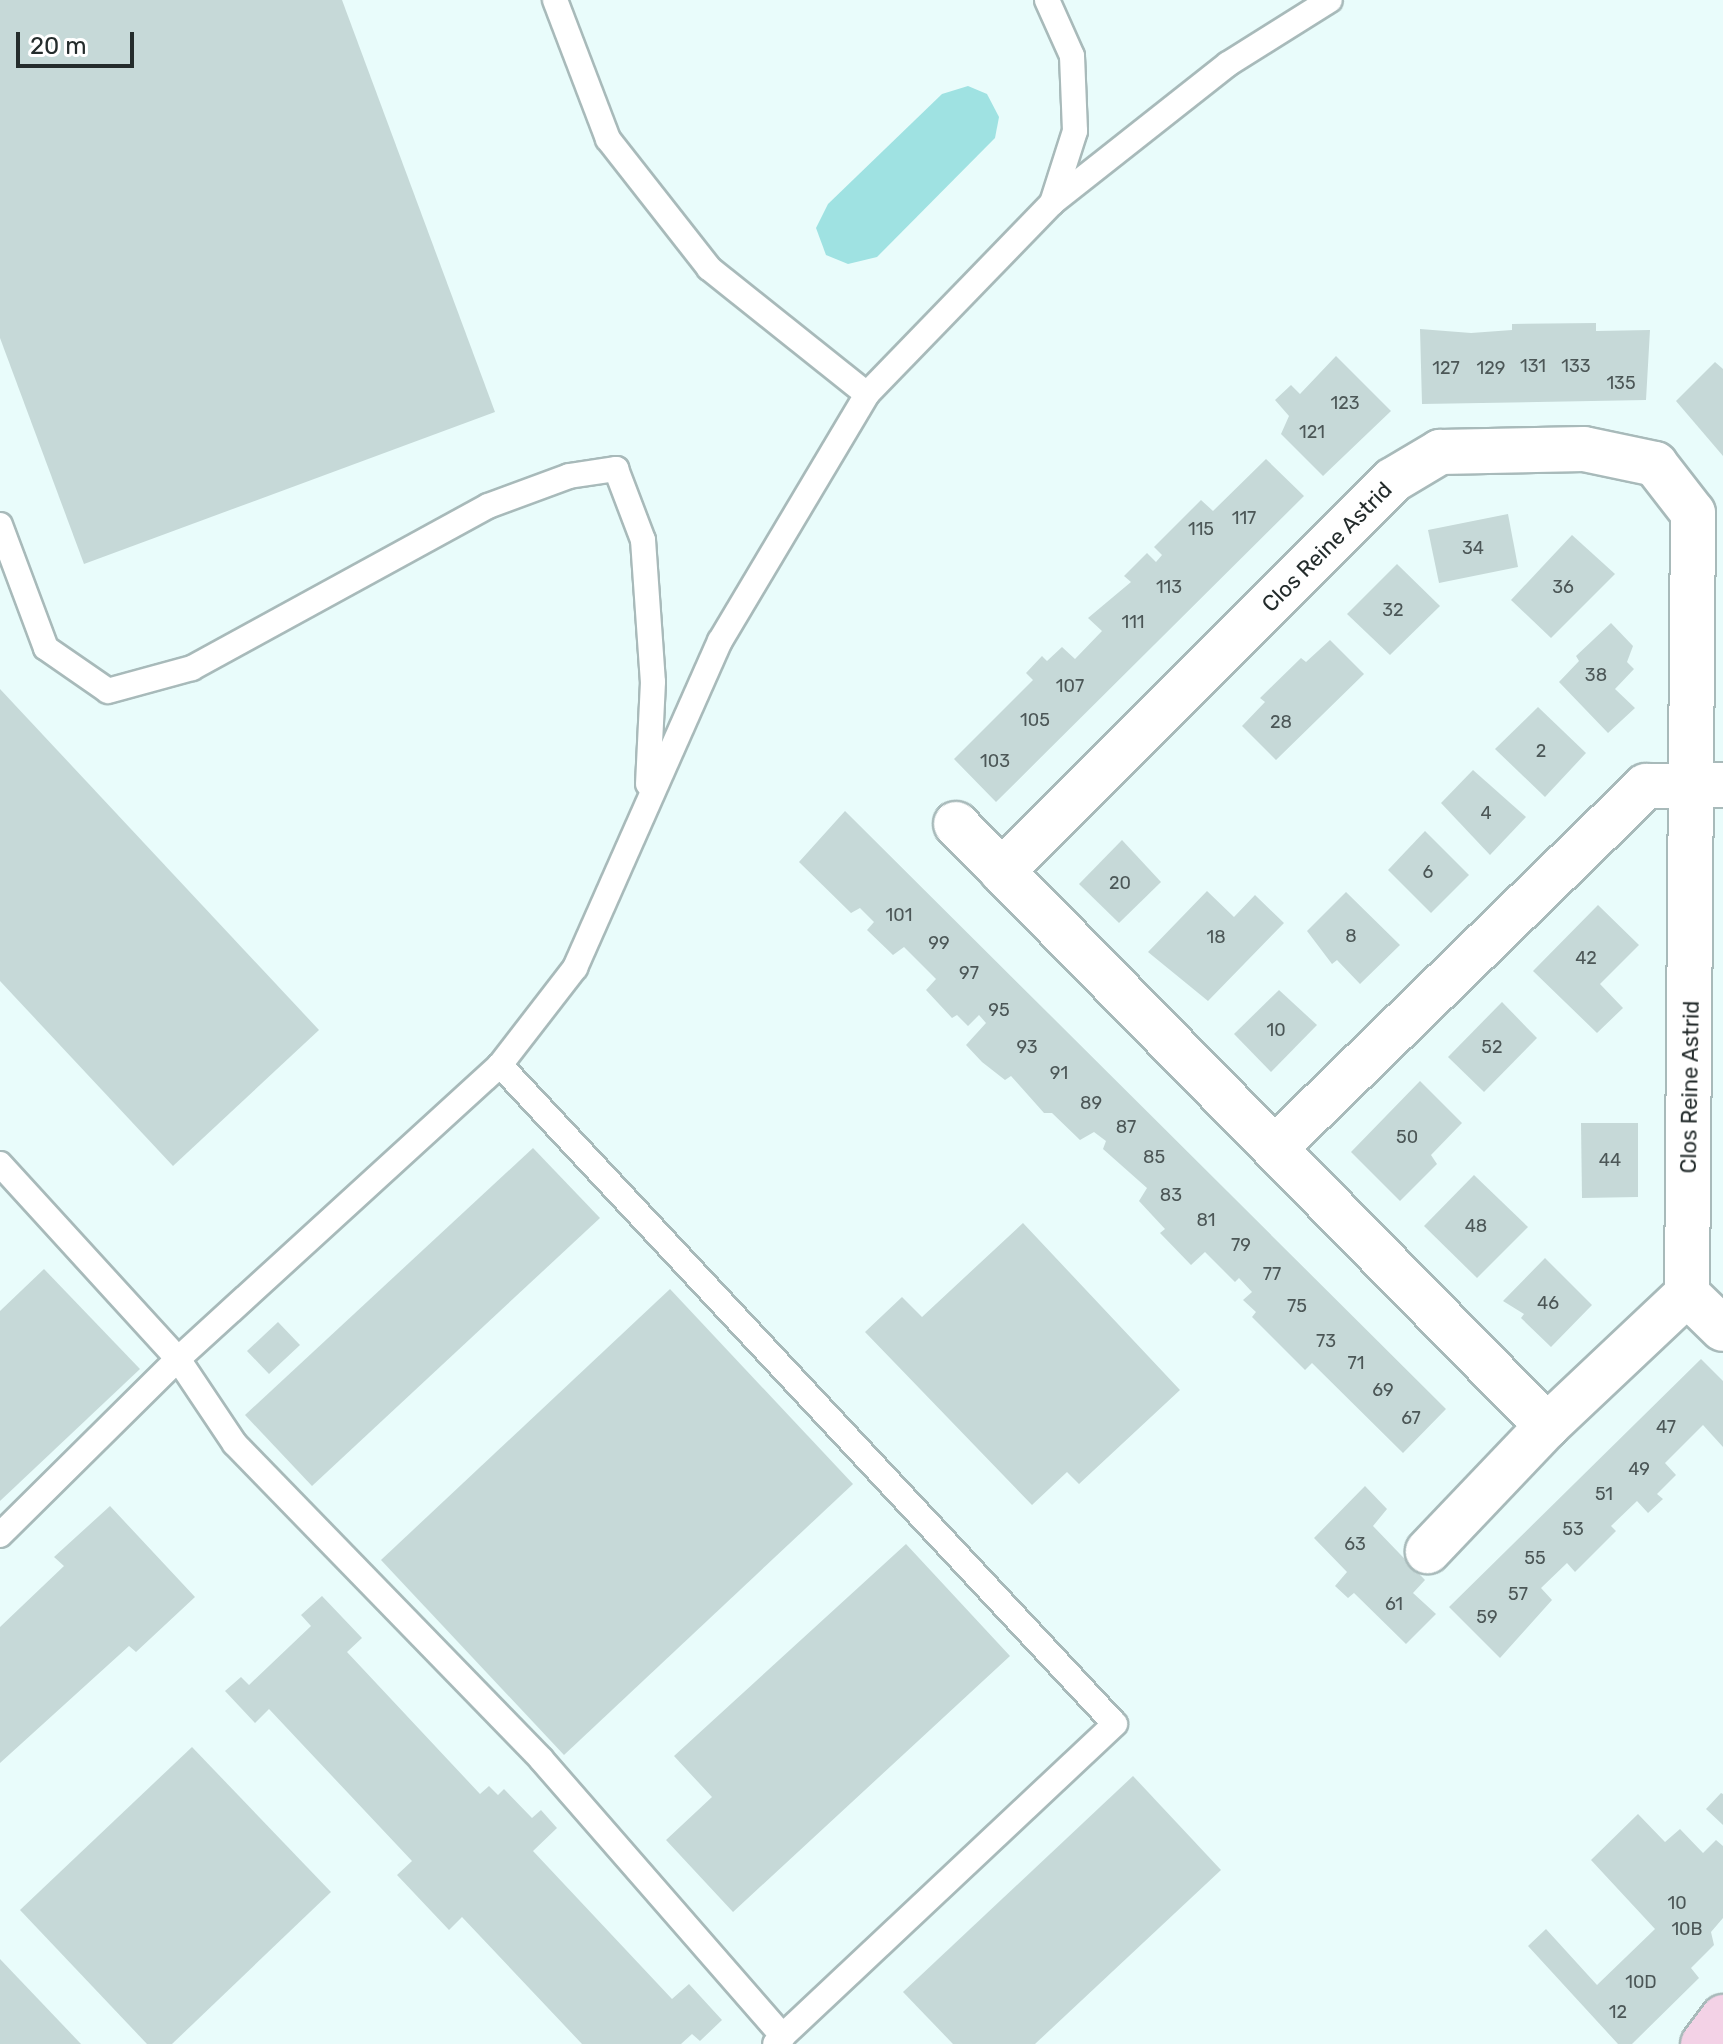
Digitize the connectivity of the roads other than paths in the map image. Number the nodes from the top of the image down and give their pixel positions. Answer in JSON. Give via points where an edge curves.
{"nodes":[{"id":1,"x":555,"y":0,"type":"edge"},
{"id":2,"x":1047,"y":0,"type":"edge"},
{"id":3,"x":1330,"y":0,"type":"edge"},
{"id":4,"x":1052,"y":203,"type":"junction"},
{"id":5,"x":867,"y":394,"type":"junction"},
{"id":6,"x":0,"y":525,"type":"edge"},
{"id":7,"x":1708,"y":785,"type":"edge"},
{"id":8,"x":647,"y":797,"type":"junction"},
{"id":9,"x":956,"y":824,"type":"dead end"},
{"id":10,"x":1002,"y":871,"type":"junction"},
{"id":11,"x":500,"y":1065,"type":"junction"},
{"id":12,"x":1276,"y":1147,"type":"junction"},
{"id":13,"x":0,"y":1164,"type":"edge"},
{"id":14,"x":1687,"y":1294,"type":"junction"},
{"id":15,"x":1723,"y":1329,"type":"edge"},
{"id":16,"x":178,"y":1359,"type":"junction"},
{"id":17,"x":1547,"y":1426,"type":"junction"},
{"id":18,"x":0,"y":1535,"type":"edge"},
{"id":19,"x":1428,"y":1551,"type":"dead end"},
{"id":20,"x":1723,"y":2017,"type":"edge"},
{"id":21,"x":779,"y":2040,"type":"edge"},
{"id":22,"x":1703,"y":2044,"type":"edge"}],
"edges":[{"from":1,"to":5,"type":"lane","via":[[608,139],[709,268]]},
{"from":2,"to":4,"type":"lane","via":[[1072,56],[1075,131]]},
{"from":3,"to":4,"type":"lane","via":[[1228,64]]},
{"from":4,"to":5,"type":"lane"},
{"from":5,"to":8,"type":"lane","via":[[720,641]]},
{"from":6,"to":8,"type":"lane","via":[[46,648],[108,691],[192,668],[488,506],[569,476],[616,469],[643,540],[653,682]]},
{"from":7,"to":10,"type":"street","name":"Clos Reine Astrid","via":[[1693,513],[1655,464],[1584,449],[1440,452],[1393,480]]},
{"from":7,"to":12,"type":"street","via":[[1646,786]]},
{"from":7,"to":14,"type":"street","name":"Clos Reine Astrid"},
{"from":8,"to":11,"type":"lane","via":[[575,968]]},
{"from":9,"to":10,"type":"street"},
{"from":10,"to":12,"type":"street"},
{"from":11,"to":16,"type":"lane"},
{"from":11,"to":21,"type":"lane","via":[[1115,1724]]},
{"from":12,"to":17,"type":"street"},
{"from":13,"to":16,"type":"lane"},
{"from":14,"to":15,"type":"street"},
{"from":14,"to":17,"type":"street"},
{"from":16,"to":18,"type":"lane"},
{"from":16,"to":21,"type":"lane","via":[[235,1444],[541,1759]]},
{"from":17,"to":19,"type":"street"},
{"from":20,"to":22,"type":"main road"}]}
